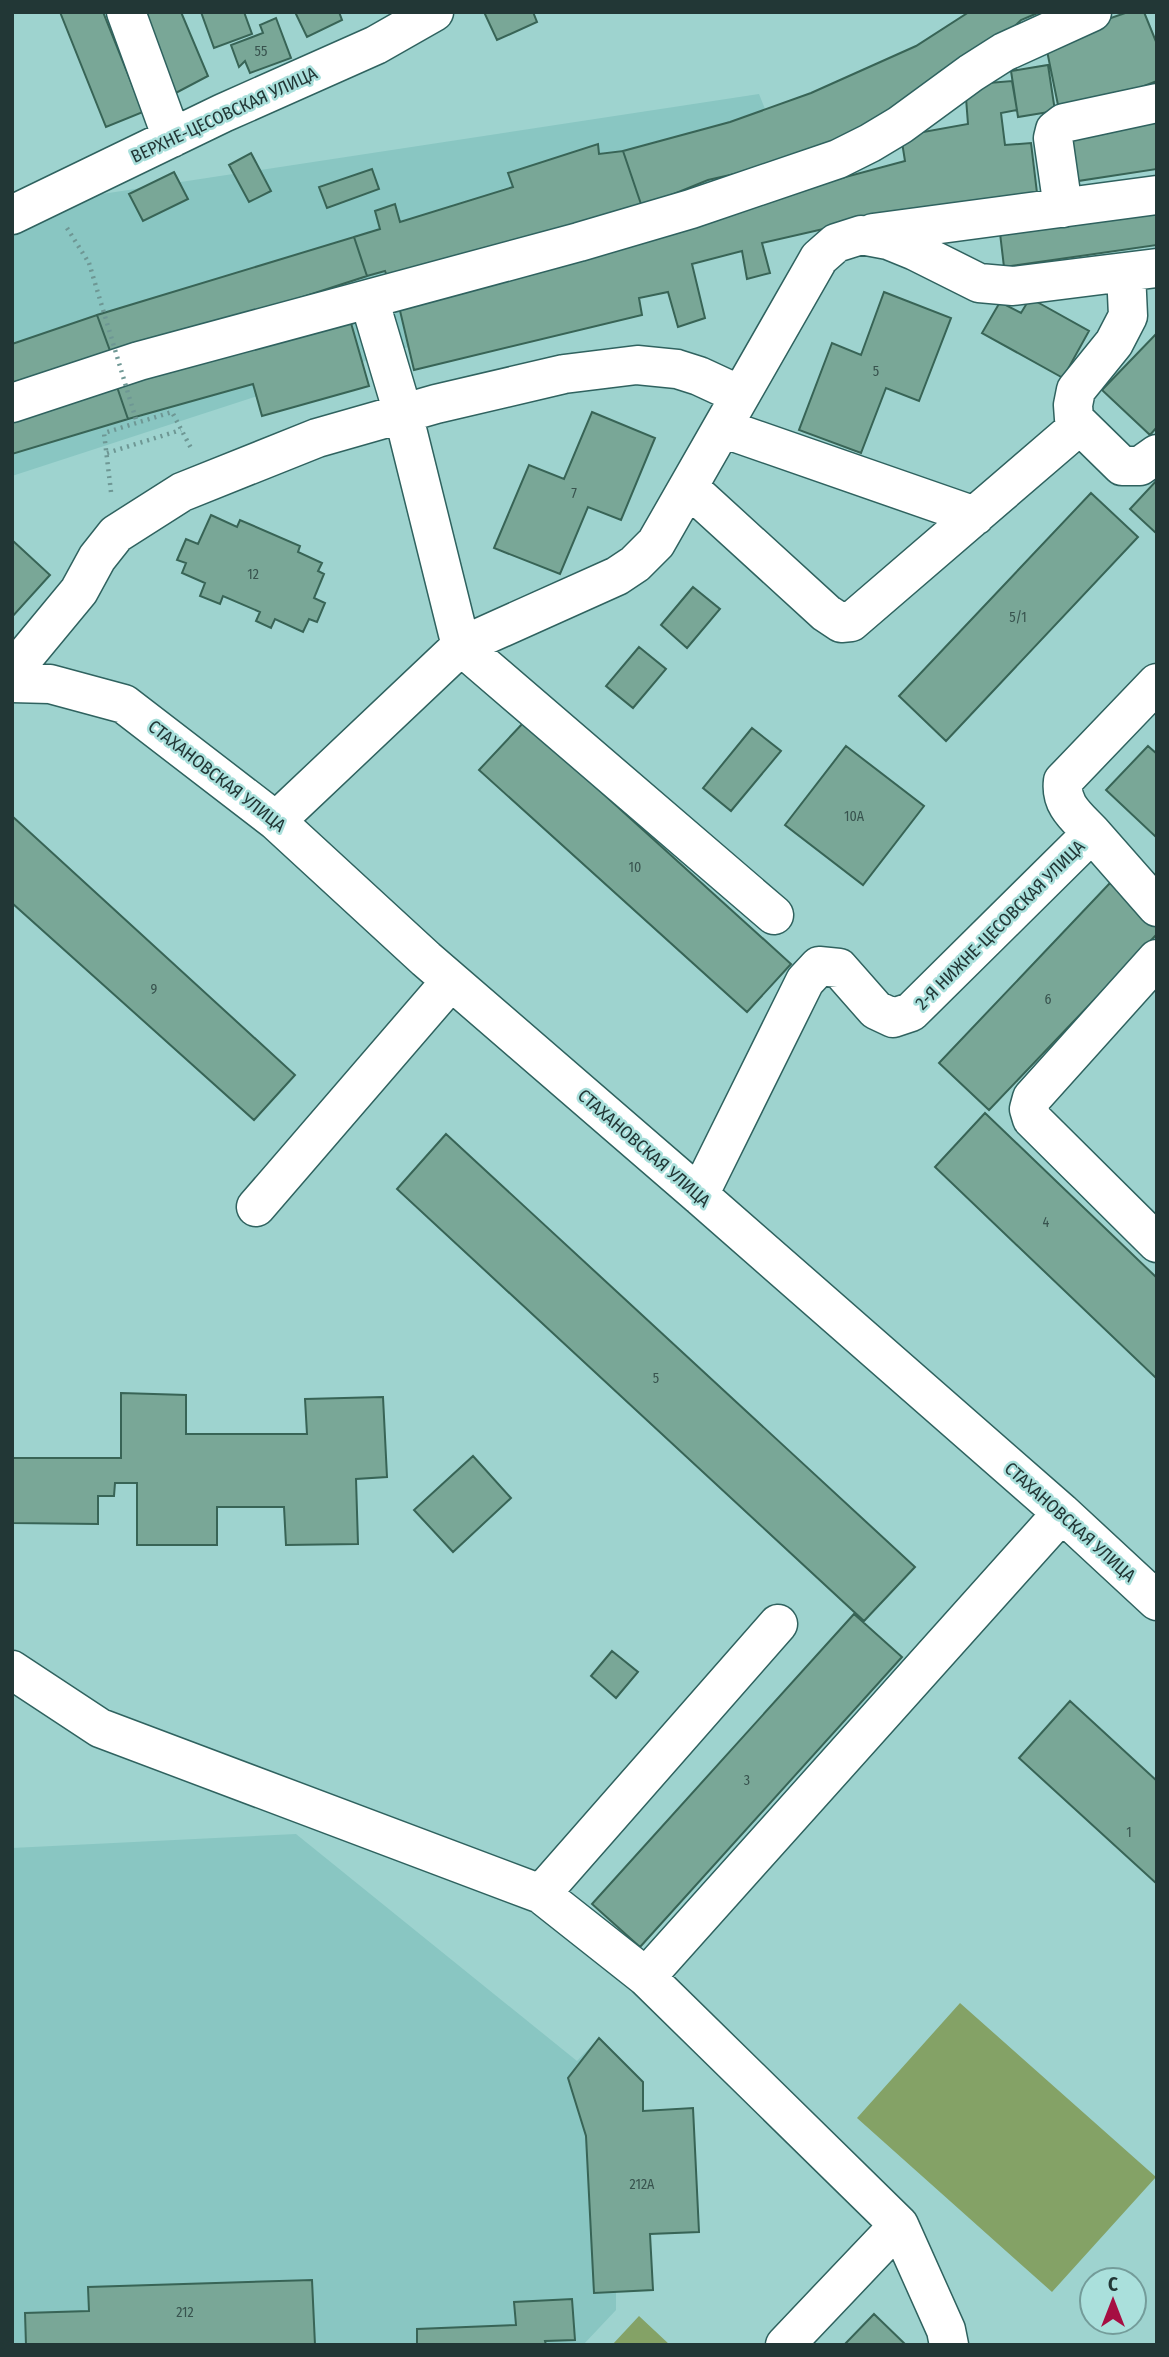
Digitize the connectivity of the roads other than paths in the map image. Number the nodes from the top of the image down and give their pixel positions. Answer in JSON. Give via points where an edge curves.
{"nodes":[{"id":1,"x":126,"y":12,"type":"edge"},
{"id":2,"x":434,"y":12,"type":"edge"},
{"id":3,"x":1092,"y":12,"type":"edge"},
{"id":4,"x":1157,"y":103,"type":"edge"},
{"id":5,"x":172,"y":138,"type":"junction"},
{"id":6,"x":1157,"y":195,"type":"edge"},
{"id":7,"x":1063,"y":208,"type":"junction"},
{"id":8,"x":12,"y":215,"type":"edge"},
{"id":9,"x":861,"y":234,"type":"junction"},
{"id":10,"x":1141,"y":270,"type":"edge"},
{"id":11,"x":369,"y":299,"type":"junction"},
{"id":12,"x":12,"y":403,"type":"edge"},
{"id":13,"x":731,"y":411,"type":"junction"},
{"id":14,"x":403,"y":413,"type":"junction"},
{"id":15,"x":1080,"y":425,"type":"junction"},
{"id":16,"x":1157,"y":454,"type":"edge"},
{"id":17,"x":688,"y":487,"type":"junction"},
{"id":18,"x":975,"y":516,"type":"junction"},
{"id":19,"x":461,"y":646,"type":"junction"},
{"id":20,"x":12,"y":672,"type":"edge"},
{"id":21,"x":12,"y":683,"type":"edge"},
{"id":22,"x":1157,"y":683,"type":"edge"},
{"id":23,"x":276,"y":821,"type":"junction"},
{"id":24,"x":1092,"y":833,"type":"junction"},
{"id":25,"x":1157,"y":907,"type":"edge"},
{"id":26,"x":774,"y":915,"type":"dead end"},
{"id":27,"x":1157,"y":959,"type":"edge"},
{"id":28,"x":451,"y":981,"type":"junction"},
{"id":29,"x":699,"y":1195,"type":"junction"},
{"id":30,"x":256,"y":1207,"type":"dead end"},
{"id":31,"x":1157,"y":1243,"type":"edge"},
{"id":32,"x":1062,"y":1513,"type":"junction"},
{"id":33,"x":1157,"y":1601,"type":"edge"},
{"id":34,"x":778,"y":1624,"type":"dead end"},
{"id":35,"x":12,"y":1670,"type":"edge"},
{"id":36,"x":541,"y":1894,"type":"junction"},
{"id":37,"x":646,"y":1977,"type":"junction"},
{"id":38,"x":899,"y":2225,"type":"junction"},
{"id":39,"x":785,"y":2345,"type":"edge"},
{"id":40,"x":948,"y":2345,"type":"edge"}],
"edges":[{"from":1,"to":5,"type":"street"},
{"from":2,"to":5,"type":"street","name":"ВЕРХНЕ-ЦЕСОВСКАЯ УЛИЦА","via":[[365,51]]},
{"from":3,"to":11,"type":"street","via":[[1004,52],[900,125],[838,159],[691,209]]},
{"from":4,"to":7,"type":"street","via":[[1065,123],[1055,130]]},
{"from":5,"to":8,"type":"street","name":"ВЕРХНЕ-ЦЕСОВСКАЯ УЛИЦА"},
{"from":6,"to":7,"type":"street"},
{"from":7,"to":9,"type":"street"},
{"from":9,"to":10,"type":"street","via":[[888,240],[979,283],[996,286]]},
{"from":9,"to":13,"type":"street","via":[[836,243],[819,258]]},
{"from":10,"to":15,"type":"street","via":[[1128,316],[1114,343],[1076,390],[1074,419]]},
{"from":11,"to":12,"type":"street","via":[[139,360]]},
{"from":11,"to":14,"type":"street"},
{"from":13,"to":14,"type":"street","via":[[699,376],[637,365],[564,374]]},
{"from":13,"to":17,"type":"street"},
{"from":13,"to":18,"type":"street"},
{"from":14,"to":19,"type":"street"},
{"from":14,"to":20,"type":"street","via":[[317,438],[191,488],[143,516],[117,534],[79,591]]},
{"from":15,"to":16,"type":"street","via":[[1122,466],[1140,466]]},
{"from":15,"to":18,"type":"street"},
{"from":17,"to":18,"type":"street","via":[[841,623],[860,615]]},
{"from":17,"to":19,"type":"street","via":[[656,543],[635,564]]},
{"from":19,"to":23,"type":"street"},
{"from":19,"to":26,"type":"street"},
{"from":21,"to":23,"type":"street","name":"СТАХАНОВСКАЯ УЛИЦА","via":[[51,684],[124,704]]},
{"from":22,"to":24,"type":"street","name":"2-Я НИЖНЕ-ЦЕСОВСКАЯ УЛИЦА","via":[[1063,781],[1065,804]]},
{"from":23,"to":28,"type":"street","name":"СТАХАНОВСКАЯ УЛИЦА"},
{"from":24,"to":25,"type":"street"},
{"from":24,"to":29,"type":"street","name":"2-Я НИЖНЕ-ЦЕСОВСКАЯ УЛИЦА","via":[[911,1012],[893,1018],[876,1010],[839,968],[819,966],[805,981]]},
{"from":27,"to":31,"type":"street","via":[[1032,1098],[1029,1109],[1032,1119]]},
{"from":28,"to":29,"type":"street","name":"СТАХАНОВСКАЯ УЛИЦА"},
{"from":28,"to":30,"type":"street"},
{"from":29,"to":32,"type":"street","name":"СТАХАНОВСКАЯ УЛИЦА"},
{"from":32,"to":33,"type":"street","name":"СТАХАНОВСКАЯ УЛИЦА"},
{"from":32,"to":37,"type":"street"},
{"from":34,"to":36,"type":"street"},
{"from":35,"to":36,"type":"street","via":[[100,1728]]},
{"from":36,"to":37,"type":"street"},
{"from":37,"to":38,"type":"street"},
{"from":38,"to":39,"type":"street"},
{"from":38,"to":40,"type":"street","via":[[946,2330]]}]}
